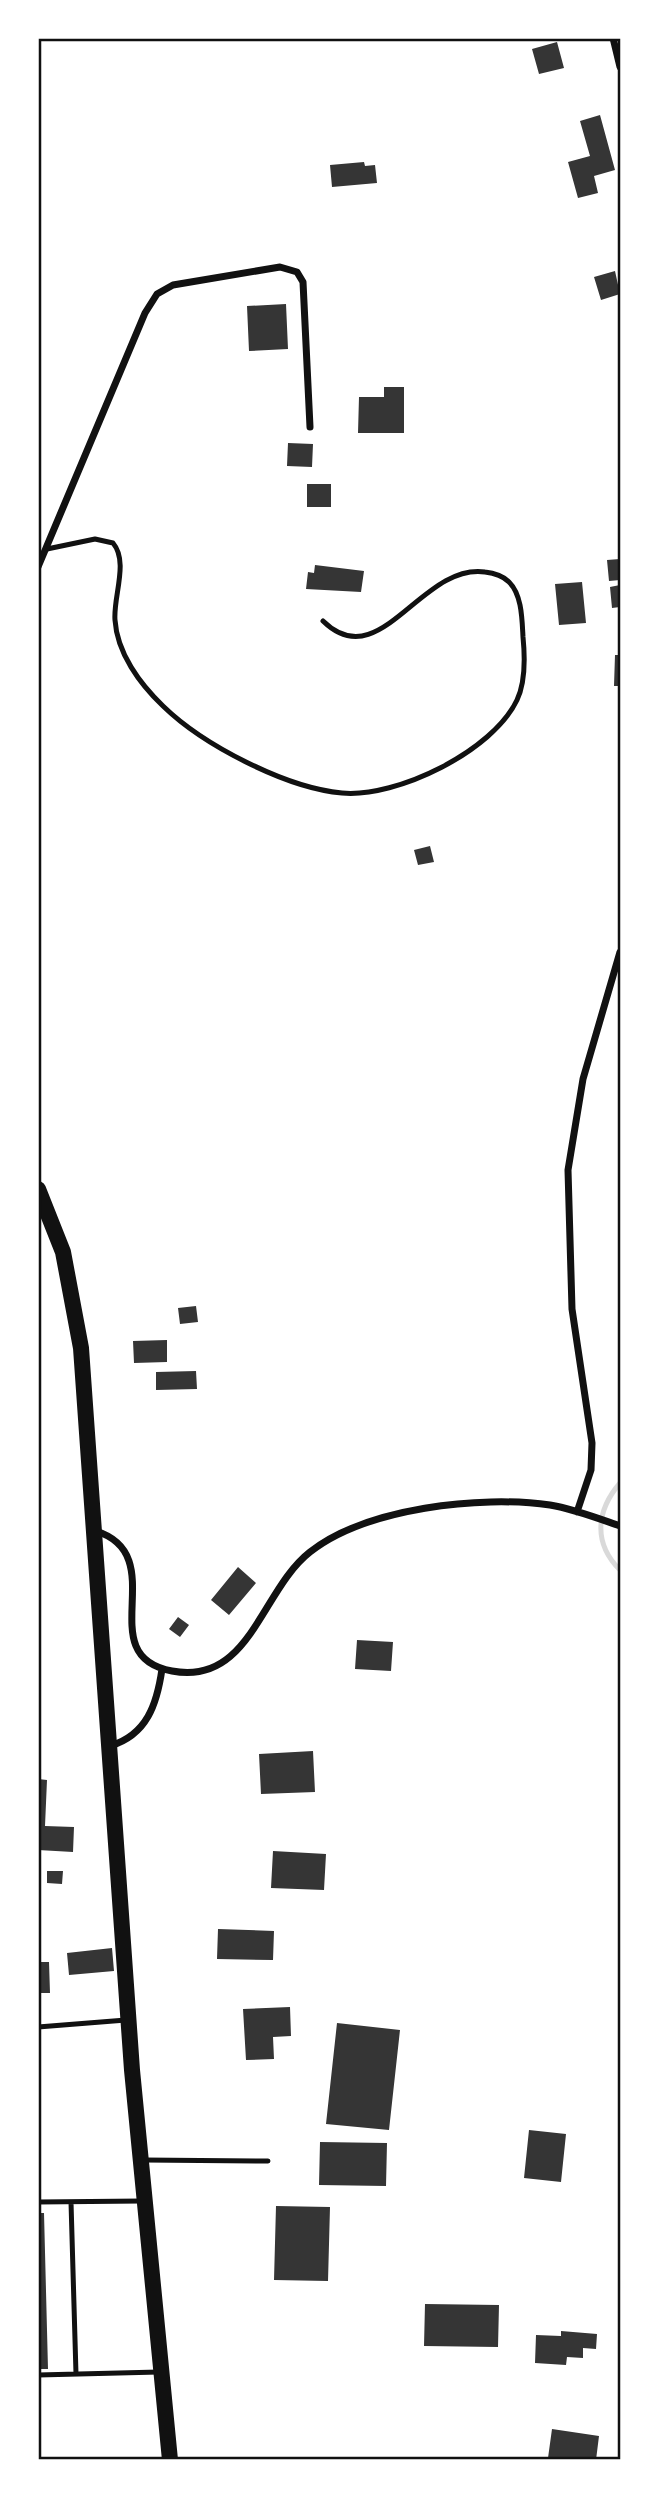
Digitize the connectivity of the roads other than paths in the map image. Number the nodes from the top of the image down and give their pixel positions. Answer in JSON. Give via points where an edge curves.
{"nodes":[{"id":1,"x":612,"y":38,"type":"edge"},
{"id":2,"x":621,"y":67,"type":"edge"},
{"id":3,"x":310,"y":427,"type":"dead end"},
{"id":4,"x":47,"y":549,"type":"junction"},
{"id":5,"x":38,"y":567,"type":"edge"},
{"id":6,"x":323,"y":621,"type":"dead end"},
{"id":7,"x":621,"y":952,"type":"edge"},
{"id":8,"x":38,"y":1189,"type":"edge"},
{"id":9,"x":581,"y":1513,"type":"junction"},
{"id":10,"x":617,"y":1525,"type":"edge"},
{"id":11,"x":96,"y":1531,"type":"junction"},
{"id":12,"x":162,"y":1669,"type":"junction"},
{"id":13,"x":110,"y":1746,"type":"junction"},
{"id":14,"x":129,"y":2020,"type":"junction"},
{"id":15,"x":38,"y":2027,"type":"edge"},
{"id":16,"x":141,"y":2160,"type":"junction"},
{"id":17,"x":268,"y":2161,"type":"dead end"},
{"id":18,"x":145,"y":2201,"type":"junction"},
{"id":19,"x":38,"y":2202,"type":"edge"},
{"id":20,"x":71,"y":2202,"type":"junction"},
{"id":21,"x":162,"y":2372,"type":"junction"},
{"id":22,"x":76,"y":2374,"type":"junction"},
{"id":23,"x":38,"y":2375,"type":"edge"},
{"id":24,"x":170,"y":2459,"type":"edge"}],
"edges":[{"from":1,"to":2,"type":"street"},
{"from":3,"to":4,"type":"street","via":[[303,282],[297,272],[280,267],[169,286],[147,307]]},
{"from":4,"to":5,"type":"street"},
{"from":4,"to":6,"type":"lane","via":[[95,539],[113,543],[120,559],[116,632],[128,661],[147,688],[168,711],[200,734],[298,783],[351,794],[397,787],[484,739],[518,698],[524,665],[520,606],[511,584],[501,576],[479,571],[447,578],[379,631],[350,635]]},
{"from":7,"to":9,"type":"street","via":[[588,1060],[568,1170],[572,1309],[593,1443]]},
{"from":8,"to":11,"type":"main road","via":[[63,1252],[76,1314]]},
{"from":9,"to":10,"type":"street"},
{"from":9,"to":12,"type":"street","via":[[535,1503],[458,1506],[392,1516],[350,1529],[293,1567],[232,1658],[197,1672]]},
{"from":11,"to":12,"type":"street","via":[[115,1539],[128,1553],[133,1572],[132,1634],[142,1654]]},
{"from":11,"to":13,"type":"main road"},
{"from":12,"to":13,"type":"street","via":[[146,1721],[133,1737]]},
{"from":13,"to":14,"type":"main road"},
{"from":14,"to":15,"type":"lane"},
{"from":14,"to":16,"type":"main road"},
{"from":16,"to":17,"type":"lane"},
{"from":16,"to":18,"type":"main road"},
{"from":18,"to":20,"type":"lane"},
{"from":18,"to":21,"type":"main road"},
{"from":19,"to":20,"type":"lane"},
{"from":20,"to":22,"type":"lane"},
{"from":21,"to":22,"type":"lane"},
{"from":21,"to":24,"type":"main road"},
{"from":22,"to":23,"type":"lane"}]}
